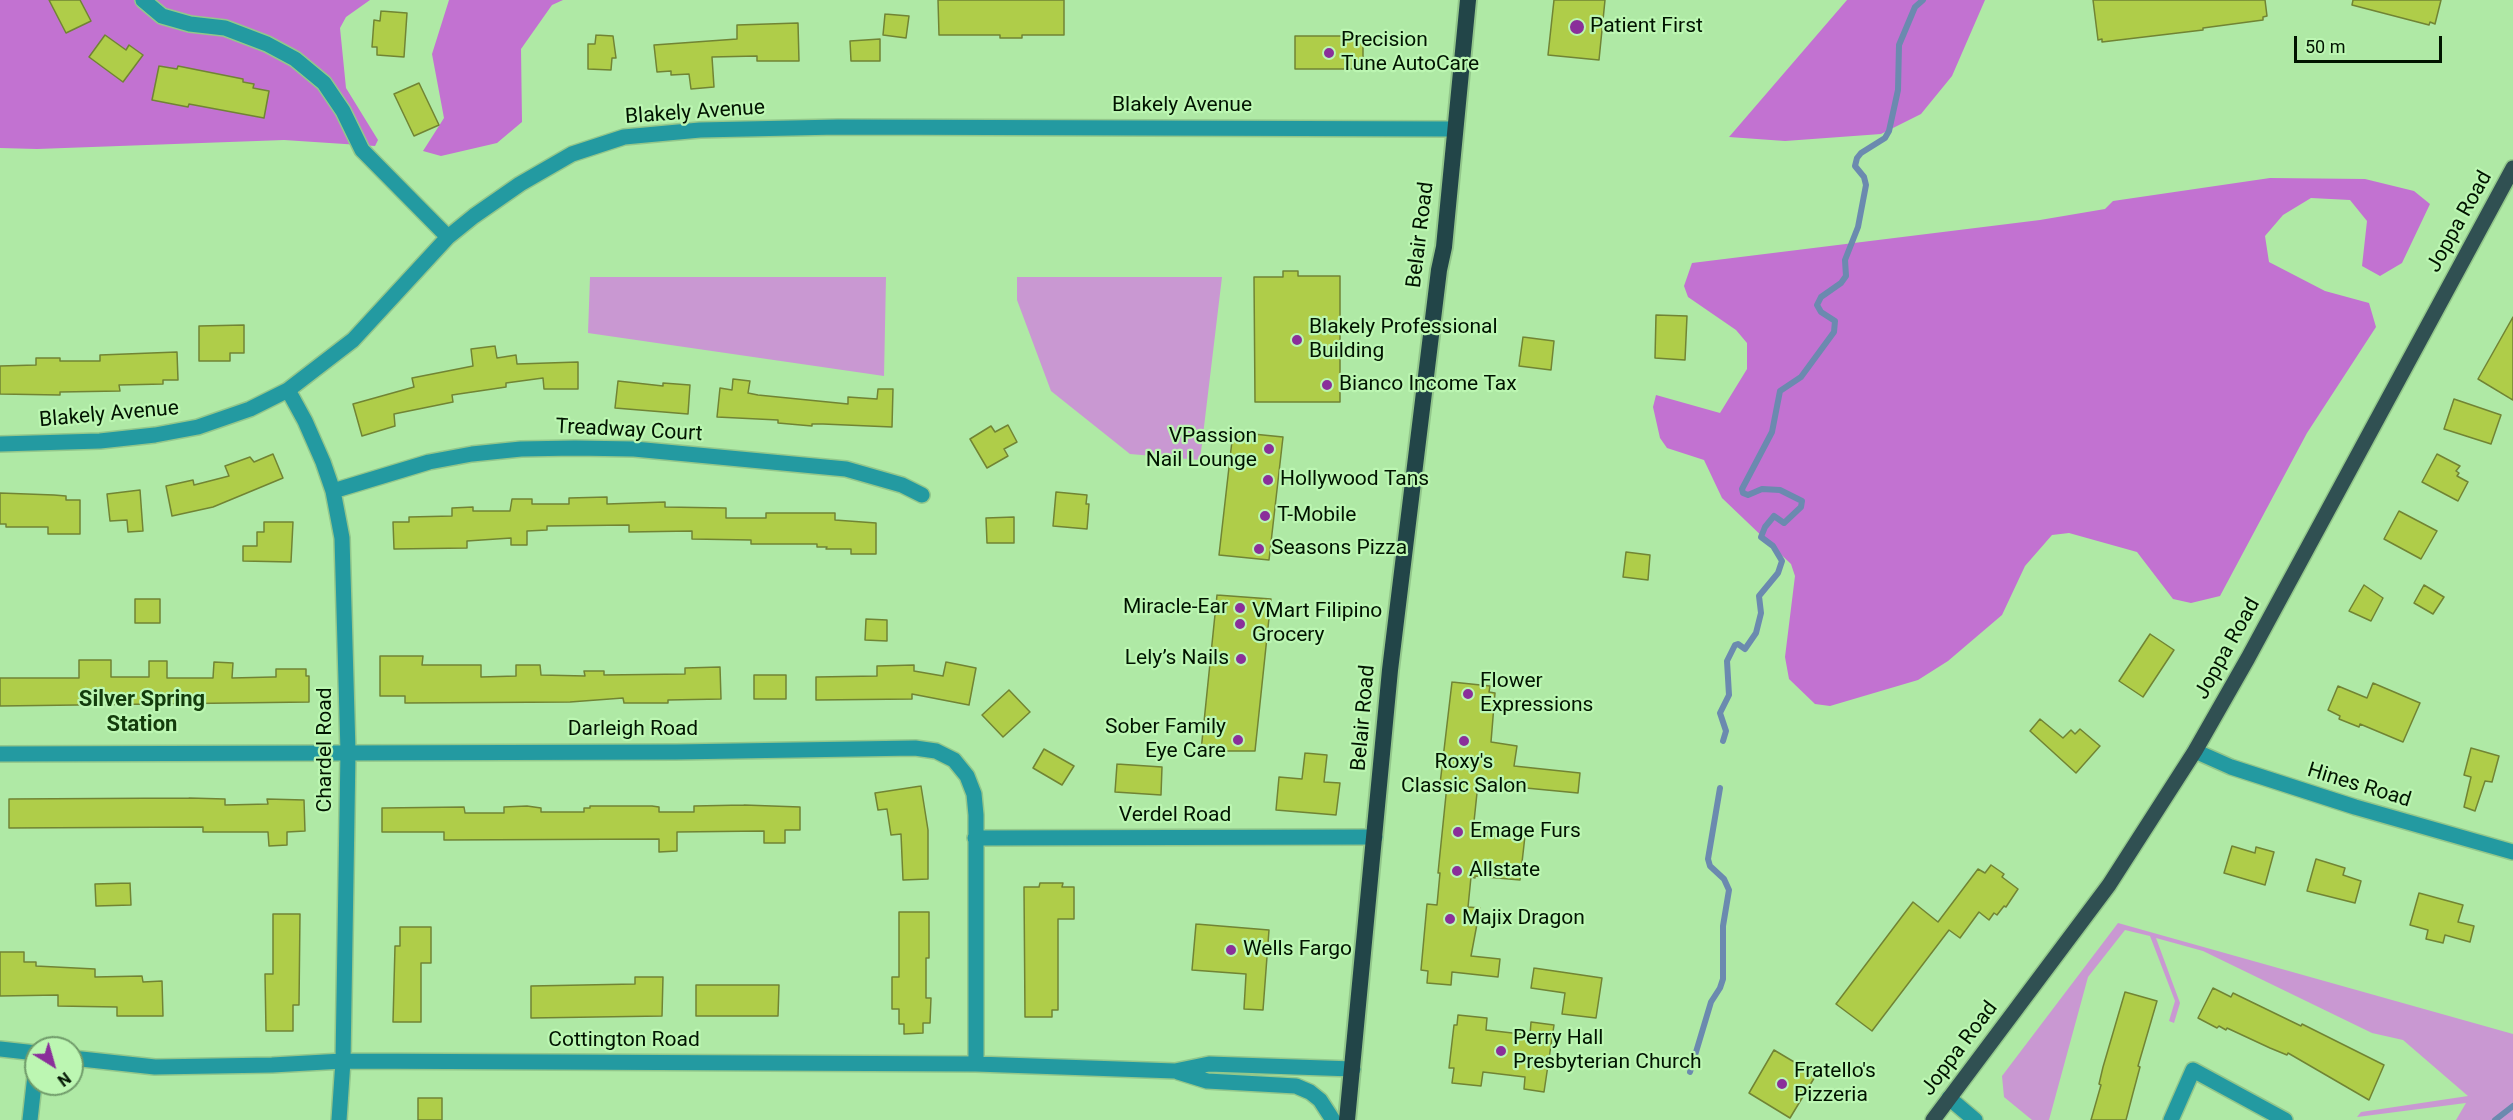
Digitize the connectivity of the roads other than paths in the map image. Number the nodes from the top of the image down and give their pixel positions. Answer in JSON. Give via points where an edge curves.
{"nodes":[{"id":1,"x":143,"y":0,"type":"edge"},
{"id":2,"x":1468,"y":0,"type":"edge"},
{"id":3,"x":1455,"y":129,"type":"junction"},
{"id":4,"x":2513,"y":168,"type":"edge"},
{"id":5,"x":448,"y":237,"type":"junction"},
{"id":6,"x":288,"y":390,"type":"junction"},
{"id":7,"x":0,"y":444,"type":"edge"},
{"id":8,"x":333,"y":491,"type":"junction"},
{"id":9,"x":922,"y":495,"type":"dead end"},
{"id":10,"x":2195,"y":751,"type":"junction"},
{"id":11,"x":348,"y":752,"type":"junction"},
{"id":12,"x":0,"y":754,"type":"edge"},
{"id":13,"x":1375,"y":837,"type":"junction"},
{"id":14,"x":975,"y":838,"type":"junction"},
{"id":15,"x":2513,"y":852,"type":"edge"},
{"id":16,"x":0,"y":1048,"type":"edge"},
{"id":17,"x":24,"y":1051,"type":"edge"},
{"id":18,"x":84,"y":1059,"type":"edge"},
{"id":19,"x":343,"y":1061,"type":"junction"},
{"id":20,"x":976,"y":1064,"type":"junction"},
{"id":21,"x":1353,"y":1069,"type":"junction"},
{"id":22,"x":1175,"y":1071,"type":"junction"},
{"id":23,"x":33,"y":1096,"type":"edge"},
{"id":24,"x":1949,"y":1098,"type":"junction"},
{"id":25,"x":30,"y":1120,"type":"edge"},
{"id":26,"x":339,"y":1120,"type":"edge"},
{"id":27,"x":1333,"y":1120,"type":"edge"},
{"id":28,"x":1347,"y":1120,"type":"edge"},
{"id":29,"x":1933,"y":1120,"type":"edge"},
{"id":30,"x":1975,"y":1120,"type":"edge"},
{"id":31,"x":2171,"y":1120,"type":"edge"},
{"id":32,"x":2284,"y":1120,"type":"edge"}],
"edges":[{"from":1,"to":5,"type":"street","via":[[162,16],[225,28],[295,59],[324,83],[362,150]]},
{"from":2,"to":3,"type":"highway","name":"Belair Road"},
{"from":3,"to":5,"type":"street","name":"Blakely Avenue","via":[[838,127],[656,133],[624,137],[572,154],[520,183]]},
{"from":3,"to":13,"type":"highway","name":"Belair Road","via":[[1444,247],[1390,670]]},
{"from":4,"to":10,"type":"main road","name":"Joppa Road"},
{"from":5,"to":6,"type":"street","name":"Blakely Avenue","via":[[353,340]]},
{"from":6,"to":7,"type":"street","name":"Blakely Avenue","via":[[198,428],[100,441]]},
{"from":6,"to":8,"type":"street","name":"Chardel Road"},
{"from":8,"to":9,"type":"street","name":"Treadway Court","via":[[429,462],[472,454],[575,448],[634,449],[846,469]]},
{"from":8,"to":11,"type":"street","name":"Chardel Road","via":[[342,538],[345,586]]},
{"from":10,"to":15,"type":"street","name":"Hines Road","via":[[2231,767],[2355,807]]},
{"from":10,"to":24,"type":"main road","name":"Joppa Road","via":[[2109,885]]},
{"from":11,"to":12,"type":"street","name":"Darleigh Road"},
{"from":11,"to":14,"type":"street","name":"Darleigh Road","via":[[936,750],[954,760],[967,776],[974,794]]},
{"from":11,"to":19,"type":"street","name":"Chardel Road"},
{"from":13,"to":14,"type":"street","name":"Verdel Road"},
{"from":13,"to":21,"type":"highway","name":"Belair Road"},
{"from":14,"to":20,"type":"street","name":"Darleigh Road"},
{"from":16,"to":17,"type":"street"},
{"from":18,"to":19,"type":"street","name":"Cottington Road","via":[[155,1066]]},
{"from":19,"to":20,"type":"street","name":"Cottington Road"},
{"from":19,"to":26,"type":"street","name":"Chardel Road"},
{"from":20,"to":22,"type":"street","name":"Cottington Road"},
{"from":21,"to":22,"type":"street","name":"Cottington Road","via":[[1209,1064]]},
{"from":21,"to":28,"type":"highway","name":"Belair Road"},
{"from":22,"to":27,"type":"street","name":"Cottington Road","via":[[1207,1081],[1296,1086],[1315,1096]]},
{"from":23,"to":25,"type":"street"},
{"from":24,"to":29,"type":"main road","name":"Joppa Road"},
{"from":24,"to":30,"type":"street"},
{"from":31,"to":32,"type":"street","via":[[2193,1070]]}]}
